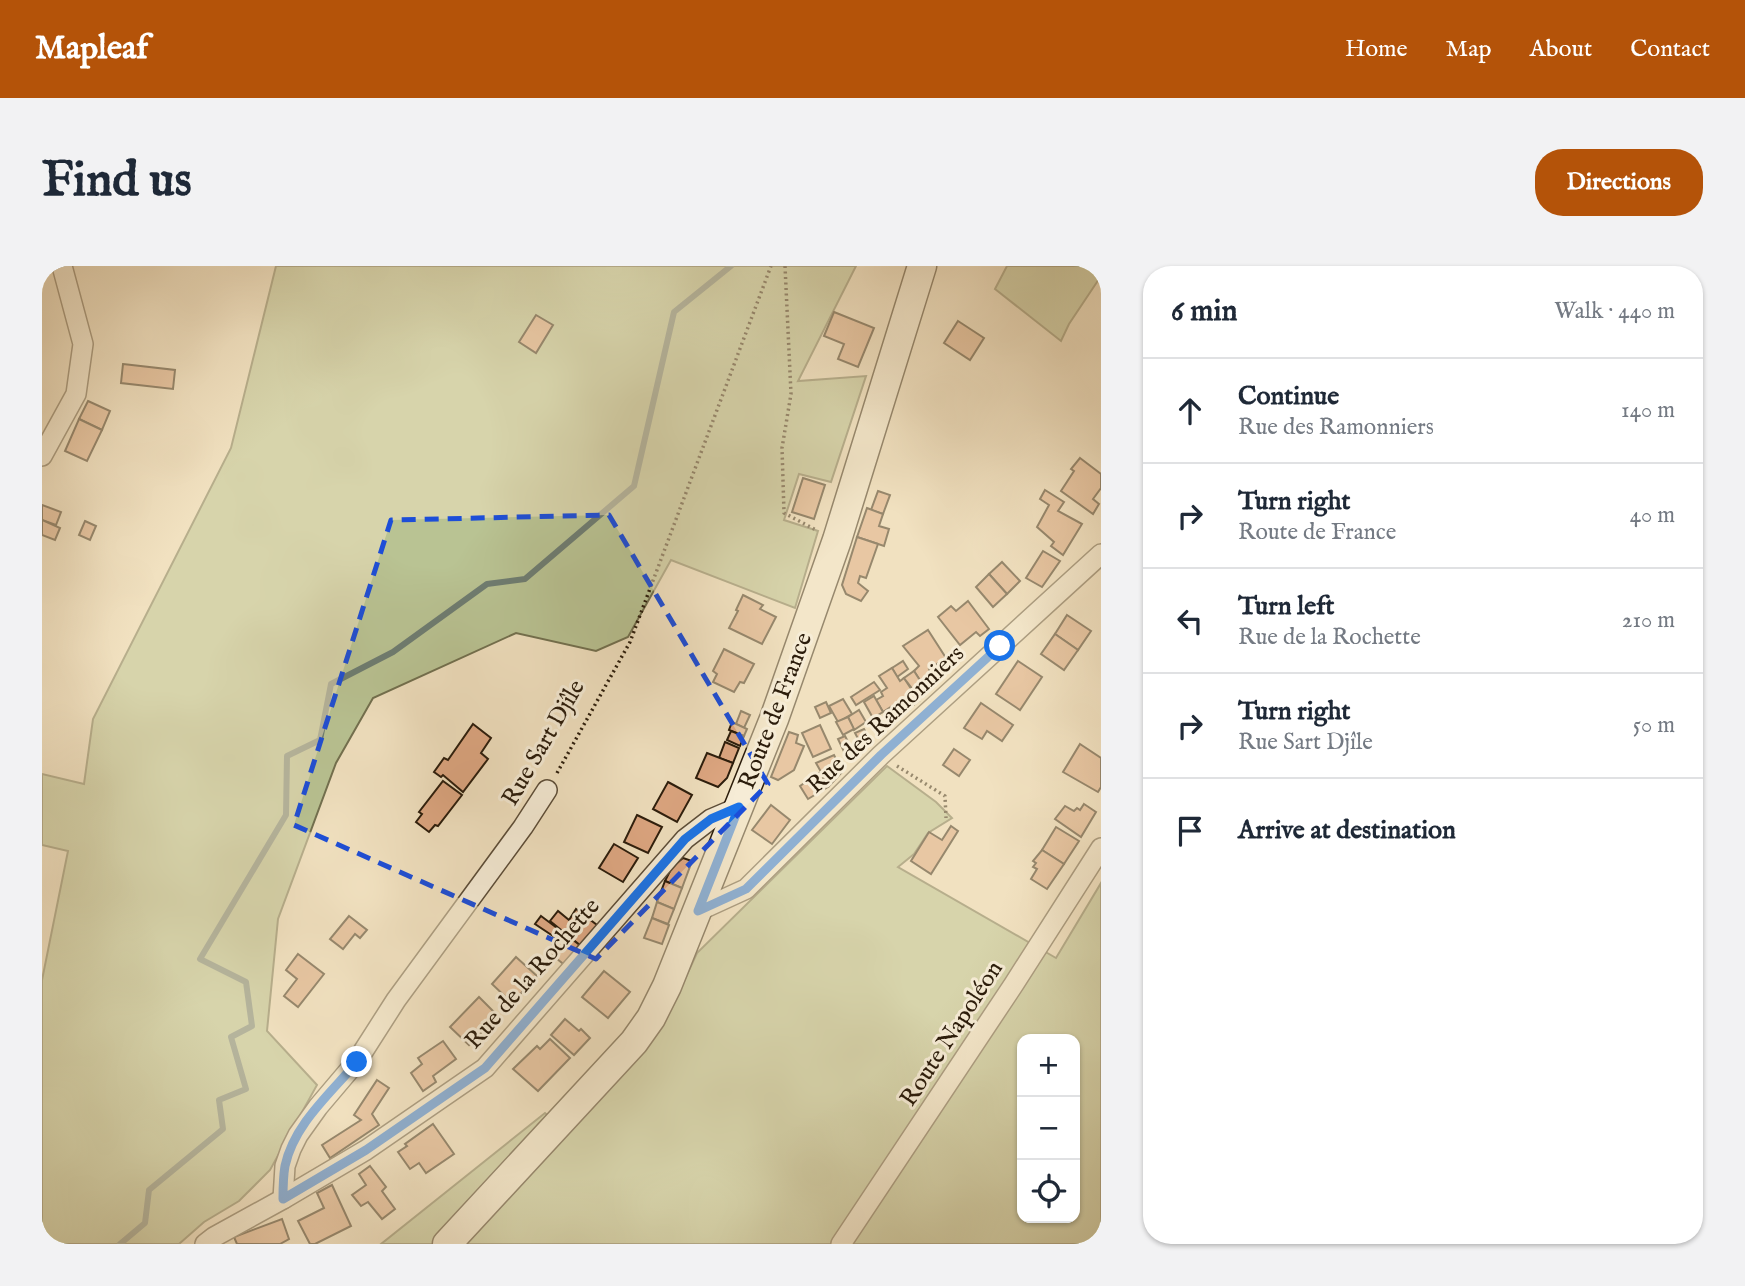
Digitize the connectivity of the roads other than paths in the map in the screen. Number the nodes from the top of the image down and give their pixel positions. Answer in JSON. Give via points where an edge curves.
{"nodes":[{"id":1,"x":62,"y":266,"type":"edge"},
{"id":2,"x":922,"y":266,"type":"edge"},
{"id":3,"x":42,"y":456,"type":"edge"},
{"id":4,"x":1101,"y":554,"type":"edge"},
{"id":5,"x":547,"y":790,"type":"road end"},
{"id":6,"x":739,"y":807,"type":"junction"},
{"id":7,"x":1101,"y":848,"type":"edge"},
{"id":8,"x":698,"y":911,"type":"junction"},
{"id":9,"x":283,"y":1199,"type":"junction"},
{"id":10,"x":205,"y":1244,"type":"edge"},
{"id":11,"x":447,"y":1244,"type":"edge"},
{"id":12,"x":841,"y":1244,"type":"edge"}],
"edges":[{"from":1,"to":3,"type":"street","via":[[83,344],[76,394]]},
{"from":2,"to":6,"type":"main road","name":"Route de France","via":[[836,540],[775,719]]},
{"from":4,"to":8,"type":"street","name":"Rue des Ramonniers","via":[[881,755],[746,889]]},
{"from":5,"to":9,"type":"street","name":"Rue Sart Djîle","via":[[396,1000],[357,1062],[298,1135],[285,1166]]},
{"from":6,"to":8,"type":"main road","name":"Route de France"},
{"from":6,"to":9,"type":"street","name":"Rue de la Rochette","via":[[711,819],[685,839],[485,1068],[366,1150]]},
{"from":7,"to":12,"type":"street","name":"Route Napoléon"},
{"from":8,"to":11,"type":"main road","name":"Route de France","via":[[667,986],[634,1042]]},
{"from":9,"to":10,"type":"street","name":"Rue de la Rochette"}]}
